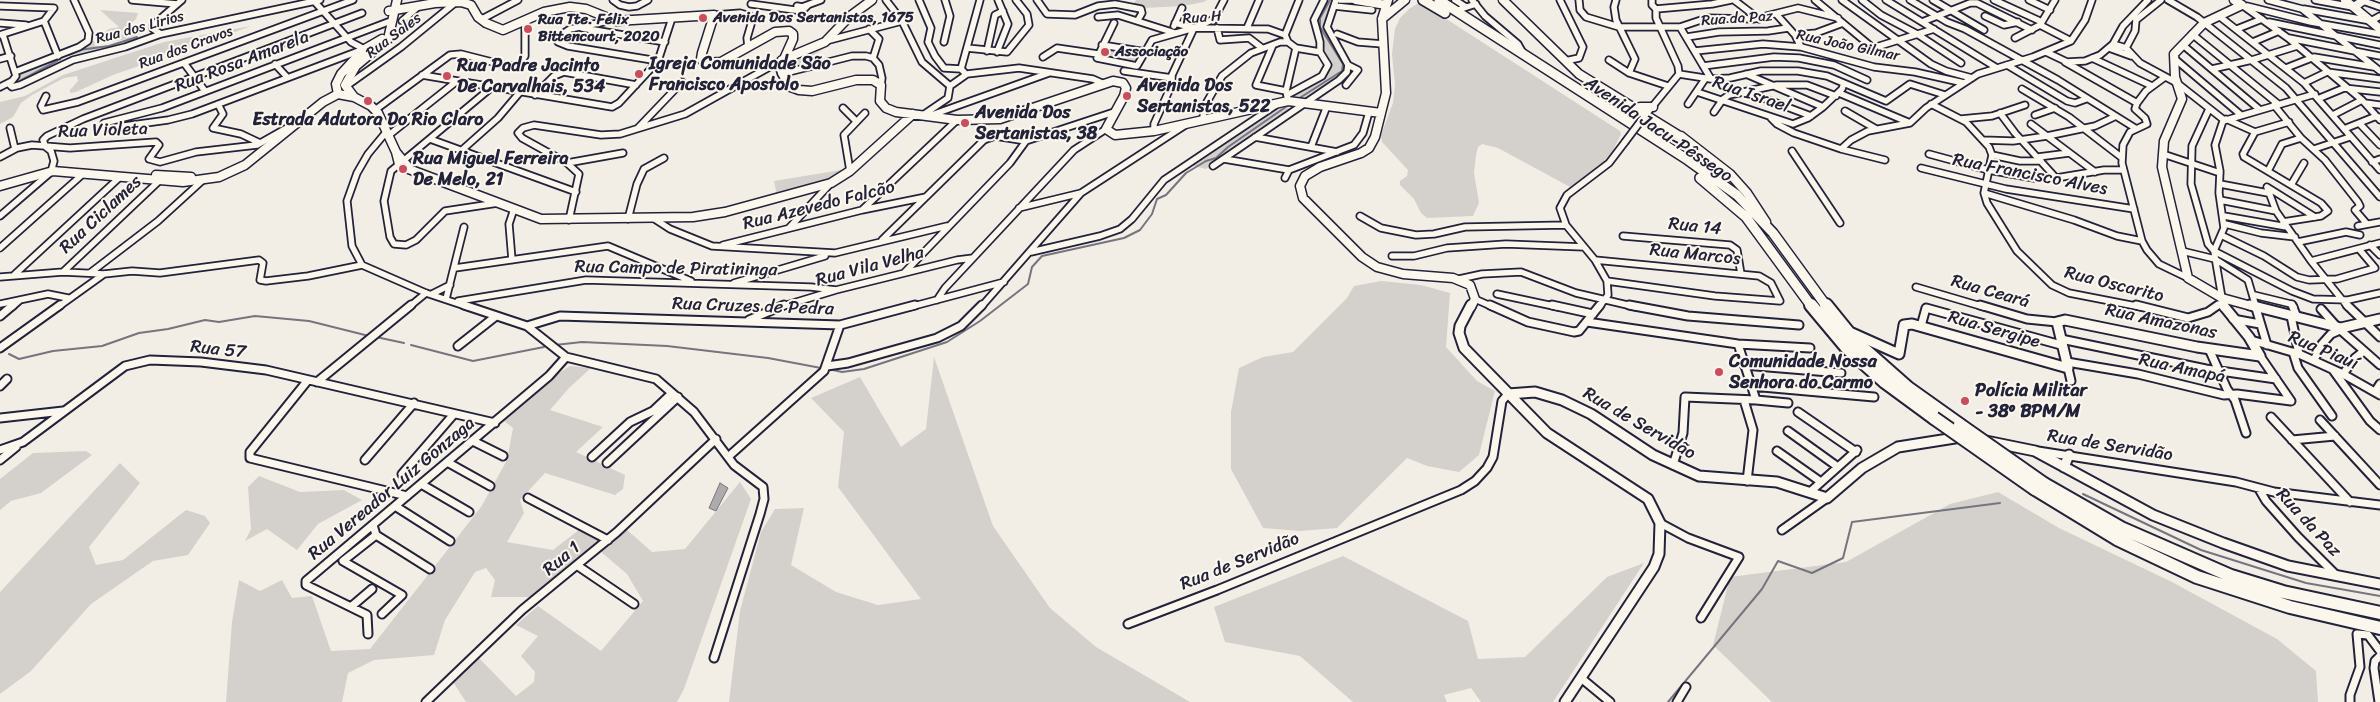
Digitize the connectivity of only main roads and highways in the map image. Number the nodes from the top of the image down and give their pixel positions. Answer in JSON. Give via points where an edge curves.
{"nodes":[{"id":1,"x":391,"y":0,"type":"edge"},
{"id":2,"x":397,"y":0,"type":"edge"},
{"id":3,"x":865,"y":0,"type":"edge"},
{"id":4,"x":872,"y":0,"type":"edge"},
{"id":5,"x":1360,"y":0,"type":"edge"},
{"id":6,"x":1405,"y":0,"type":"edge"},
{"id":7,"x":1439,"y":0,"type":"edge"},
{"id":8,"x":1504,"y":0,"type":"edge"},
{"id":9,"x":2234,"y":0,"type":"edge"},
{"id":10,"x":2345,"y":0,"type":"edge"},
{"id":11,"x":2364,"y":0,"type":"edge"},
{"id":12,"x":1426,"y":1,"type":"edge"},
{"id":13,"x":1387,"y":2,"type":"edge"},
{"id":14,"x":1455,"y":5,"type":"edge"},
{"id":15,"x":2354,"y":7,"type":"junction"},
{"id":16,"x":392,"y":11,"type":"junction"},
{"id":17,"x":714,"y":15,"type":"road end"},
{"id":18,"x":1382,"y":19,"type":"junction"},
{"id":19,"x":2380,"y":29,"type":"edge"},
{"id":20,"x":823,"y":42,"type":"junction"},
{"id":21,"x":359,"y":60,"type":"junction"},
{"id":22,"x":338,"y":94,"type":"junction"},
{"id":23,"x":354,"y":97,"type":"junction"},
{"id":24,"x":1382,"y":113,"type":"junction"},
{"id":25,"x":913,"y":114,"type":"junction"},
{"id":26,"x":1186,"y":122,"type":"junction"},
{"id":27,"x":1154,"y":129,"type":"junction"},
{"id":28,"x":52,"y":169,"type":"junction"},
{"id":29,"x":200,"y":179,"type":"junction"},
{"id":30,"x":0,"y":182,"type":"edge"},
{"id":31,"x":0,"y":186,"type":"edge"},
{"id":32,"x":1773,"y":233,"type":"junction"},
{"id":33,"x":2222,"y":300,"type":"junction"},
{"id":34,"x":2380,"y":319,"type":"edge"},
{"id":35,"x":1840,"y":325,"type":"junction"},
{"id":36,"x":1917,"y":325,"type":"road end"},
{"id":37,"x":1874,"y":359,"type":"junction"},
{"id":38,"x":2067,"y":364,"type":"joint"},
{"id":39,"x":1508,"y":394,"type":"junction"},
{"id":40,"x":2070,"y":455,"type":"road end"},
{"id":41,"x":2064,"y":467,"type":"junction"},
{"id":42,"x":2039,"y":486,"type":"junction"},
{"id":43,"x":2380,"y":584,"type":"edge"},
{"id":44,"x":2380,"y":613,"type":"edge"},
{"id":45,"x":2380,"y":628,"type":"edge"},
{"id":46,"x":1565,"y":702,"type":"edge"}],
"edges":[{"from":1,"to":16,"type":"main road"},
{"from":2,"to":16,"type":"main road"},
{"from":3,"to":20,"type":"main road","via":[[840,19]]},
{"from":4,"to":20,"type":"main road","via":[[849,16]]},
{"from":5,"to":13,"type":"main road"},
{"from":6,"to":18,"type":"main road"},
{"from":7,"to":14,"type":"highway","name":"Avenida Jacu-Pêssego"},
{"from":8,"to":32,"type":"main road","via":[[1584,77],[1647,112],[1719,165],[1739,184]]},
{"from":9,"to":33,"type":"main road","via":[[2242,5],[2204,23],[2175,52],[2181,100],[2166,133],[2163,154],[2163,175],[2188,278]]},
{"from":10,"to":15,"type":"main road"},
{"from":11,"to":15,"type":"main road"},
{"from":12,"to":42,"type":"highway","name":"Avenida Jacu-Pêssego","bridge":true,"via":[[1714,188],[1766,240],[1814,309],[1842,342],[1885,382]]},
{"from":13,"to":18,"type":"main road"},
{"from":14,"to":32,"type":"highway","name":"Avenida Jacu-Pêssego","via":[[1524,55],[1721,183],[1749,206]]},
{"from":15,"to":19,"type":"main road"},
{"from":16,"to":17,"type":"main road","via":[[456,2],[470,5],[482,19],[503,30],[548,10],[570,7],[586,9],[614,20]]},
{"from":16,"to":21,"type":"main road","via":[[382,38],[366,49]]},
{"from":16,"to":21,"type":"main road","via":[[388,39]]},
{"from":18,"to":24,"type":"main road","via":[[1387,86]]},
{"from":20,"to":25,"type":"main road","via":[[782,60],[781,74],[788,86],[804,91],[820,90],[863,79],[873,80],[881,85],[879,96],[882,105],[890,110]]},
{"from":21,"to":22,"type":"main road","via":[[338,79]]},
{"from":21,"to":23,"type":"main road","via":[[345,87]]},
{"from":22,"to":23,"type":"main road"},
{"from":22,"to":29,"type":"main road","via":[[318,106],[245,165],[219,177]]},
{"from":23,"to":25,"type":"main road","via":[[375,110],[388,133],[396,158],[410,169],[541,219],[569,220],[672,218],[725,212],[831,184]]},
{"from":24,"to":26,"type":"main road","via":[[1290,98]]},
{"from":24,"to":39,"type":"main road","via":[[1376,138],[1368,148],[1310,173],[1301,180],[1300,192],[1339,235],[1377,267],[1403,274],[1459,279],[1470,285],[1475,299],[1460,326],[1461,341]]},
{"from":25,"to":27,"type":"main road","via":[[957,120],[1000,119],[1102,83],[1118,82],[1124,85],[1125,92],[1106,129],[1120,135]]},
{"from":26,"to":27,"type":"main road"},
{"from":26,"to":27,"type":"main road"},
{"from":28,"to":29,"type":"main road"},
{"from":28,"to":29,"type":"main road","via":[[159,181]]},
{"from":28,"to":30,"type":"main road"},
{"from":28,"to":31,"type":"main road"},
{"from":32,"to":35,"type":"highway","name":"Avenida Jacu-Pêssego"},
{"from":33,"to":34,"type":"main road","via":[[2257,306],[2338,329]]},
{"from":33,"to":38,"type":"main road","name":"Rua Amazonas","via":[[2260,356],[2066,320],[2057,322]]},
{"from":35,"to":37,"type":"highway","name":"Avenida Jacu-Pêssego"},
{"from":35,"to":37,"type":"main road","via":[[1878,346],[1871,350]]},
{"from":36,"to":38,"type":"main road","name":"Rua Sergipe"},
{"from":37,"to":42,"type":"highway","name":"Avenida Jacu-Pêssego","bridge":true},
{"from":39,"to":41,"type":"main road","name":"Rua de Servidão","via":[[1535,392],[1562,400],[1591,414],[1673,465],[1711,478],[1786,484],[1827,498],[1862,468],[1898,447],[1955,436],[2015,446]]},
{"from":39,"to":46,"type":"main road","via":[[1547,433],[1641,493],[1654,508],[1660,523],[1659,554],[1654,567]]},
{"from":40,"to":41,"type":"main road"},
{"from":41,"to":43,"type":"main road","via":[[2153,515],[2223,543],[2288,566]]},
{"from":42,"to":44,"type":"highway","name":"Avenida Jacu-Pêssego","via":[[2121,528],[2231,576],[2283,592]]},
{"from":42,"to":45,"type":"highway","name":"Avenida Jacu-Pêssego","via":[[2117,539],[2197,576],[2290,607]]}]}
